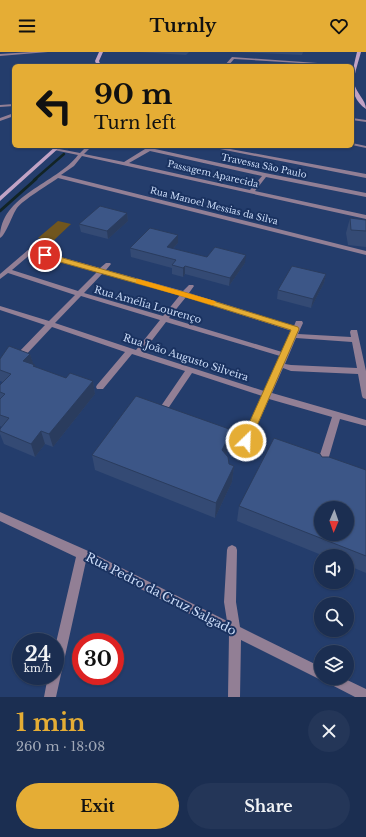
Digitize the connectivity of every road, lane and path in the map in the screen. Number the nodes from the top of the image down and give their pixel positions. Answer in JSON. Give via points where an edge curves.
{"nodes":[{"id":1,"x":46,"y":52,"type":"edge"},
{"id":2,"x":359,"y":52,"type":"edge"},
{"id":3,"x":99,"y":53,"type":"edge"},
{"id":4,"x":0,"y":54,"type":"edge"},
{"id":5,"x":98,"y":64,"type":"edge"},
{"id":6,"x":228,"y":64,"type":"edge"},
{"id":7,"x":318,"y":64,"type":"edge"},
{"id":8,"x":354,"y":66,"type":"edge"},
{"id":9,"x":354,"y":88,"type":"edge"},
{"id":10,"x":357,"y":96,"type":"junction"},
{"id":11,"x":354,"y":97,"type":"edge"},
{"id":12,"x":12,"y":105,"type":"edge"},
{"id":13,"x":0,"y":106,"type":"edge"},
{"id":14,"x":366,"y":108,"type":"edge"},
{"id":15,"x":12,"y":115,"type":"edge"},
{"id":16,"x":354,"y":119,"type":"edge"},
{"id":17,"x":0,"y":120,"type":"edge"},
{"id":18,"x":366,"y":121,"type":"edge"},
{"id":19,"x":354,"y":144,"type":"edge"},
{"id":20,"x":366,"y":147,"type":"edge"},
{"id":21,"x":57,"y":148,"type":"edge"},
{"id":22,"x":61,"y":148,"type":"edge"},
{"id":23,"x":88,"y":148,"type":"edge"},
{"id":24,"x":142,"y":148,"type":"edge"},
{"id":25,"x":152,"y":148,"type":"edge"},
{"id":26,"x":218,"y":148,"type":"edge"},
{"id":27,"x":147,"y":150,"type":"junction"},
{"id":28,"x":82,"y":154,"type":"junction"},
{"id":29,"x":126,"y":163,"type":"junction"},
{"id":30,"x":265,"y":175,"type":"junction"},
{"id":31,"x":57,"y":176,"type":"junction"},
{"id":32,"x":366,"y":176,"type":"edge"},
{"id":33,"x":252,"y":191,"type":"junction"},
{"id":34,"x":366,"y":195,"type":"edge"},
{"id":35,"x":0,"y":199,"type":"edge"},
{"id":36,"x":366,"y":217,"type":"edge"},
{"id":37,"x":0,"y":236,"type":"edge"},
{"id":38,"x":39,"y":244,"type":"dead end"},
{"id":39,"x":30,"y":251,"type":"junction"},
{"id":40,"x":366,"y":253,"type":"edge"},
{"id":41,"x":108,"y":264,"type":"dead end"},
{"id":42,"x":7,"y":271,"type":"junction"},
{"id":43,"x":103,"y":271,"type":"junction"},
{"id":44,"x":0,"y":277,"type":"edge"},
{"id":45,"x":191,"y":286,"type":"dead end"},
{"id":46,"x":80,"y":294,"type":"junction"},
{"id":47,"x":185,"y":294,"type":"junction"},
{"id":48,"x":0,"y":308,"type":"edge"},
{"id":49,"x":164,"y":319,"type":"junction"},
{"id":50,"x":51,"y":324,"type":"junction"},
{"id":51,"x":296,"y":329,"type":"junction"},
{"id":52,"x":134,"y":352,"type":"junction"},
{"id":53,"x":285,"y":354,"type":"junction"},
{"id":54,"x":19,"y":357,"type":"edge"},
{"id":55,"x":280,"y":365,"type":"junction"},
{"id":56,"x":190,"y":370,"type":"junction"},
{"id":57,"x":362,"y":371,"type":"junction"},
{"id":58,"x":100,"y":387,"type":"dead end"},
{"id":59,"x":266,"y":395,"type":"junction"},
{"id":60,"x":366,"y":396,"type":"edge"},
{"id":61,"x":162,"y":411,"type":"edge"},
{"id":62,"x":337,"y":415,"type":"junction"},
{"id":63,"x":366,"y":423,"type":"edge"},
{"id":64,"x":246,"y":441,"type":"dead end"},
{"id":65,"x":320,"y":468,"type":"edge"},
{"id":66,"x":0,"y":516,"type":"edge"},
{"id":67,"x":232,"y":550,"type":"dead end"},
{"id":68,"x":82,"y":554,"type":"junction"},
{"id":69,"x":236,"y":632,"type":"junction"},
{"id":70,"x":64,"y":635,"type":"edge"},
{"id":71,"x":314,"y":671,"type":"edge"},
{"id":72,"x":53,"y":685,"type":"edge"},
{"id":73,"x":344,"y":685,"type":"edge"},
{"id":74,"x":366,"y":696,"type":"edge"},
{"id":75,"x":50,"y":697,"type":"edge"},
{"id":76,"x":234,"y":697,"type":"edge"}],
"edges":[{"from":1,"to":4,"type":"street"},
{"from":2,"to":8,"type":"street"},
{"from":3,"to":5,"type":"street"},
{"from":6,"to":7,"type":"street","via":[[233,58]]},
{"from":9,"to":10,"type":"street"},
{"from":10,"to":11,"type":"street"},
{"from":10,"to":14,"type":"street"},
{"from":12,"to":13,"type":"street"},
{"from":15,"to":17,"type":"street"},
{"from":16,"to":18,"type":"street"},
{"from":19,"to":20,"type":"street"},
{"from":21,"to":35,"type":"street"},
{"from":22,"to":28,"type":"street","name":"Passagem Aparecida"},
{"from":23,"to":28,"type":"street"},
{"from":24,"to":27,"type":"street","name":"Travessa São Paulo"},
{"from":25,"to":27,"type":"street"},
{"from":26,"to":32,"type":"street"},
{"from":27,"to":29,"type":"street"},
{"from":27,"to":30,"type":"street","name":"Travessa São Paulo"},
{"from":28,"to":29,"type":"street","name":"Passagem Aparecida"},
{"from":28,"to":31,"type":"street"},
{"from":29,"to":33,"type":"street","name":"Passagem Aparecida"},
{"from":30,"to":33,"type":"street"},
{"from":30,"to":34,"type":"street","name":"Travessa São Paulo"},
{"from":31,"to":37,"type":"street","via":[[16,205]]},
{"from":31,"to":40,"type":"street","name":"Rua Manoel Messias da Silva"},
{"from":33,"to":36,"type":"street","name":"Passagem Aparecida"},
{"from":38,"to":39,"type":"street"},
{"from":39,"to":42,"type":"street"},
{"from":39,"to":43,"type":"street"},
{"from":41,"to":43,"type":"street"},
{"from":42,"to":44,"type":"street"},
{"from":42,"to":46,"type":"street","name":"Rua Amélia Lourenço"},
{"from":43,"to":46,"type":"street"},
{"from":43,"to":47,"type":"street"},
{"from":45,"to":47,"type":"street"},
{"from":46,"to":49,"type":"street","name":"Rua Amélia Lourenço"},
{"from":46,"to":50,"type":"street"},
{"from":47,"to":49,"type":"street"},
{"from":47,"to":51,"type":"street"},
{"from":48,"to":50,"type":"street","name":"Rua João Augusto Silveira"},
{"from":49,"to":52,"type":"street"},
{"from":49,"to":53,"type":"street","name":"Rua Amélia Lourenço"},
{"from":50,"to":52,"type":"street","name":"Rua João Augusto Silveira"},
{"from":50,"to":54,"type":"street"},
{"from":51,"to":53,"type":"street"},
{"from":51,"to":57,"type":"street","via":[[301,337],[355,336]]},
{"from":52,"to":56,"type":"street","name":"Rua João Augusto Silveira"},
{"from":52,"to":58,"type":"street"},
{"from":53,"to":55,"type":"street"},
{"from":55,"to":57,"type":"street","via":[[291,368]]},
{"from":55,"to":59,"type":"street"},
{"from":56,"to":59,"type":"street","name":"Rua João Augusto Silveira"},
{"from":56,"to":61,"type":"street"},
{"from":57,"to":60,"type":"street"},
{"from":59,"to":62,"type":"street","name":"Rua João Augusto Silveira"},
{"from":59,"to":64,"type":"street"},
{"from":62,"to":63,"type":"street","name":"Rua João Augusto Silveira"},
{"from":62,"to":65,"type":"street"},
{"from":66,"to":68,"type":"street","name":"Rua Pedro da Cruz Salgado"},
{"from":67,"to":69,"type":"street","via":[[230,602]]},
{"from":68,"to":69,"type":"street","name":"Rua Pedro da Cruz Salgado"},
{"from":68,"to":70,"type":"street"},
{"from":69,"to":71,"type":"street","name":"Rua Pedro da Cruz Salgado"},
{"from":69,"to":76,"type":"street"},
{"from":72,"to":75,"type":"street"},
{"from":73,"to":74,"type":"street"}]}
